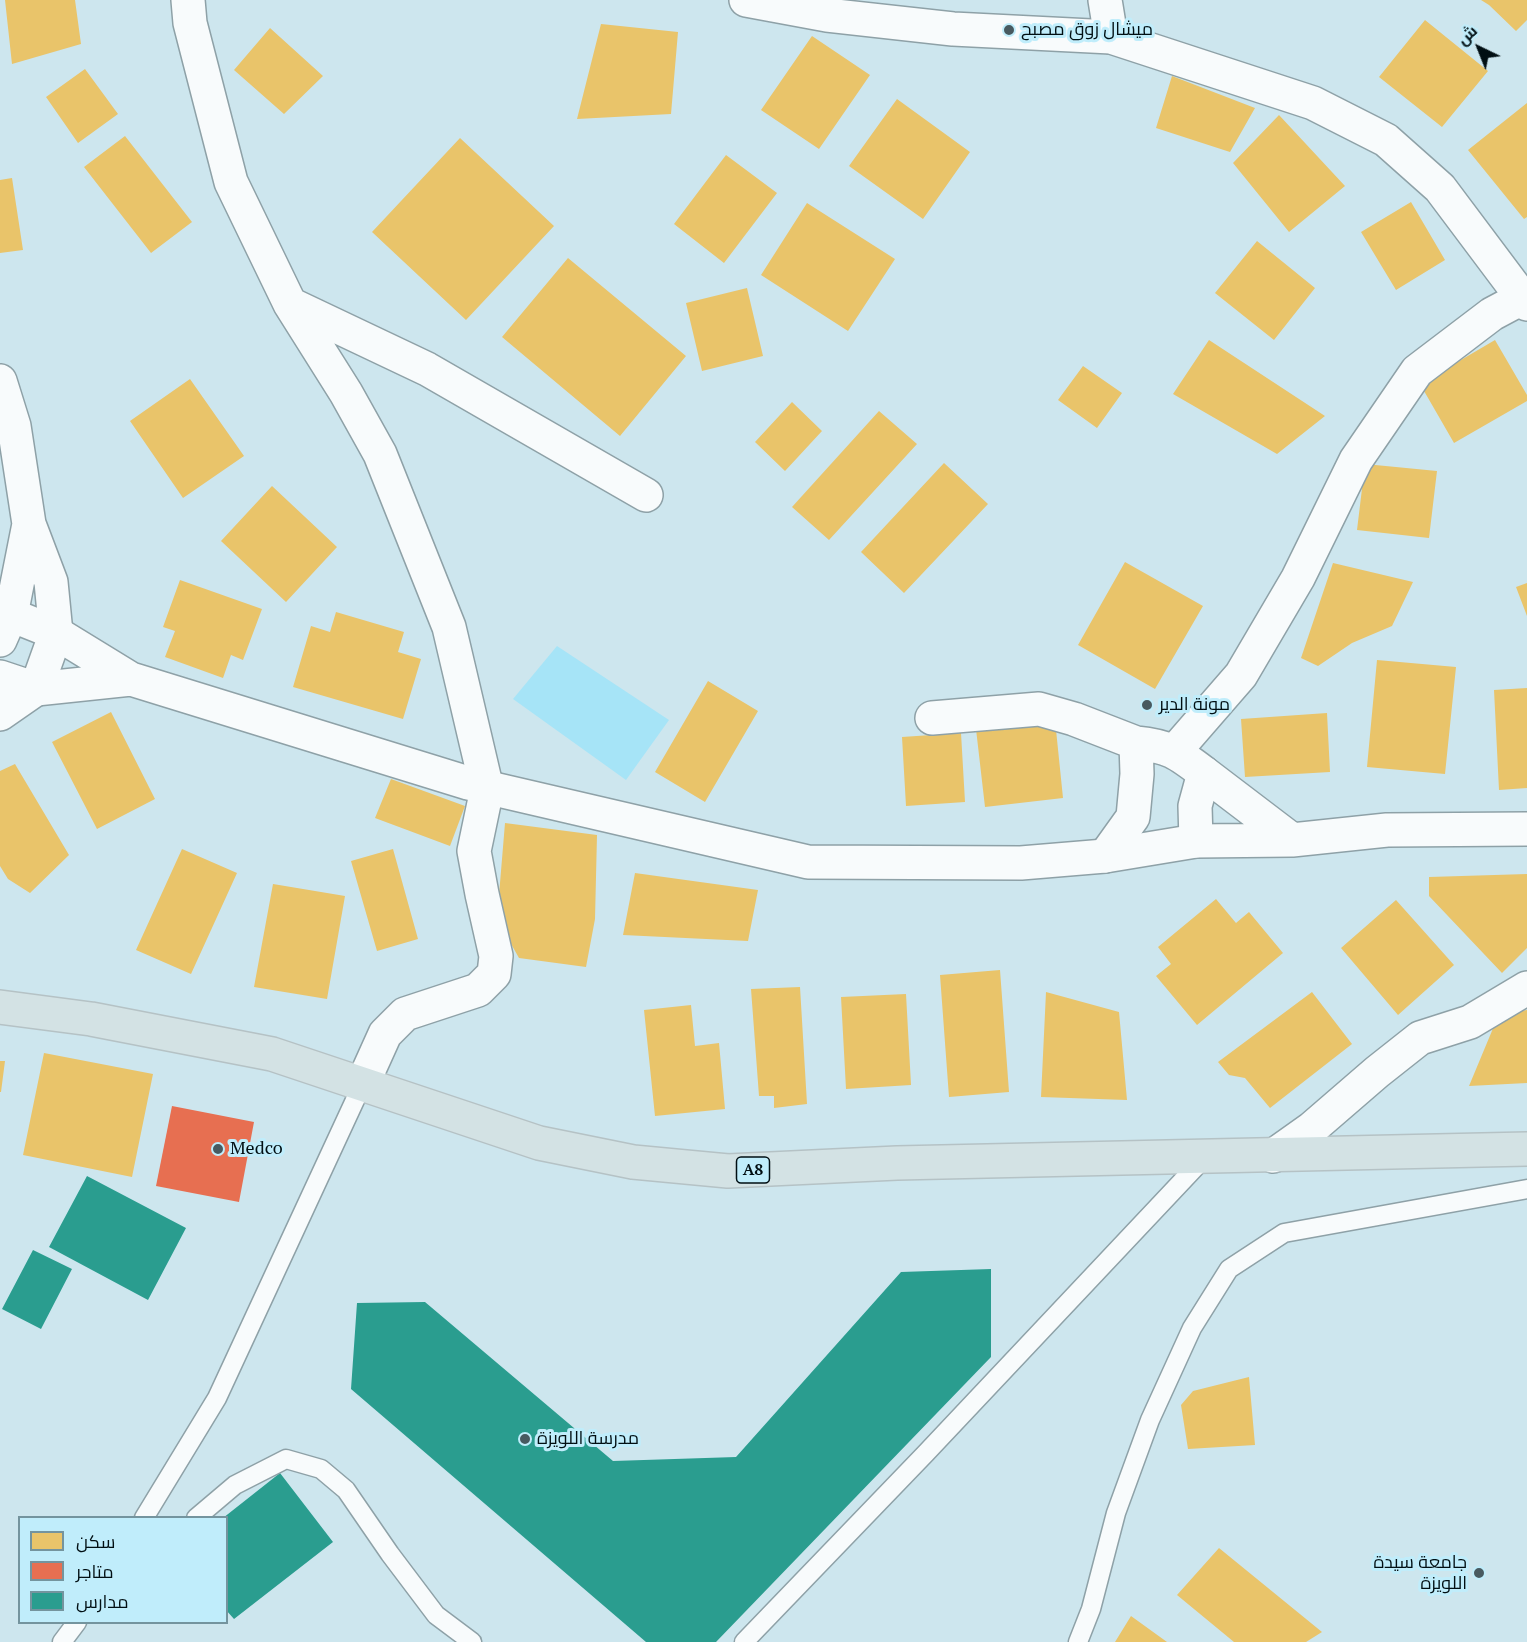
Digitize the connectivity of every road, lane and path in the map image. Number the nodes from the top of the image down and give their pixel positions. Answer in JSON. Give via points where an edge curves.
{"nodes":[{"id":1,"x":188,"y":0,"type":"edge"},
{"id":2,"x":746,"y":0,"type":"edge"},
{"id":3,"x":1105,"y":0,"type":"edge"},
{"id":4,"x":1111,"y":37,"type":"junction"},
{"id":5,"x":1526,"y":300,"type":"edge"},
{"id":6,"x":290,"y":304,"type":"junction"},
{"id":7,"x":0,"y":381,"type":"edge"},
{"id":8,"x":646,"y":495,"type":"dead end"},
{"id":9,"x":29,"y":524,"type":"junction"},
{"id":10,"x":5,"y":627,"type":"edge"},
{"id":11,"x":56,"y":633,"type":"junction"},
{"id":12,"x":0,"y":677,"type":"edge"},
{"id":13,"x":130,"y":679,"type":"junction"},
{"id":14,"x":36,"y":689,"type":"junction"},
{"id":15,"x":0,"y":714,"type":"edge"},
{"id":16,"x":932,"y":718,"type":"dead end"},
{"id":17,"x":1175,"y":751,"type":"junction"},
{"id":18,"x":1136,"y":758,"type":"junction"},
{"id":19,"x":1204,"y":773,"type":"junction"},
{"id":20,"x":488,"y":789,"type":"junction"},
{"id":21,"x":1527,"y":829,"type":"edge"},
{"id":22,"x":1292,"y":840,"type":"junction"},
{"id":23,"x":1196,"y":841,"type":"junction"},
{"id":24,"x":1105,"y":856,"type":"junction"},
{"id":25,"x":1527,"y":988,"type":"edge"},
{"id":26,"x":0,"y":1007,"type":"edge"},
{"id":27,"x":362,"y":1085,"type":"junction"},
{"id":28,"x":1527,"y":1149,"type":"edge"},
{"id":29,"x":1273,"y":1156,"type":"junction"},
{"id":30,"x":1204,"y":1158,"type":"junction"},
{"id":31,"x":1527,"y":1188,"type":"edge"},
{"id":32,"x":145,"y":1516,"type":"edge"},
{"id":33,"x":198,"y":1516,"type":"edge"},
{"id":34,"x":76,"y":1624,"type":"edge"},
{"id":35,"x":62,"y":1642,"type":"edge"},
{"id":36,"x":472,"y":1642,"type":"edge"},
{"id":37,"x":744,"y":1642,"type":"edge"},
{"id":38,"x":1078,"y":1642,"type":"edge"}],
"edges":[{"from":1,"to":6,"type":"street","via":[[190,23],[231,182]]},
{"from":2,"to":4,"type":"street","via":[[827,15],[953,29]]},
{"from":3,"to":4,"type":"street"},
{"from":4,"to":5,"type":"street","via":[[1313,103],[1386,140],[1440,188]]},
{"from":5,"to":17,"type":"street","via":[[1492,315],[1417,371],[1356,460],[1298,578],[1241,675]]},
{"from":6,"to":8,"type":"street","via":[[427,369]]},
{"from":6,"to":20,"type":"street","via":[[380,454],[449,627]]},
{"from":7,"to":9,"type":"street","via":[[14,426]]},
{"from":9,"to":10,"type":"street"},
{"from":9,"to":11,"type":"street","via":[[51,582]]},
{"from":10,"to":11,"type":"street"},
{"from":11,"to":13,"type":"street"},
{"from":11,"to":14,"type":"street"},
{"from":12,"to":14,"type":"street"},
{"from":13,"to":14,"type":"street"},
{"from":13,"to":20,"type":"street"},
{"from":14,"to":15,"type":"street"},
{"from":16,"to":18,"type":"street","via":[[1039,709],[1074,718]]},
{"from":17,"to":18,"type":"street","via":[[1156,744]]},
{"from":17,"to":19,"type":"street"},
{"from":18,"to":24,"type":"street","via":[[1133,817]]},
{"from":19,"to":22,"type":"street"},
{"from":19,"to":23,"type":"street","via":[[1195,806]]},
{"from":20,"to":24,"type":"street","via":[[808,862],[1006,864]]},
{"from":20,"to":27,"type":"street","via":[[474,851],[496,956],[494,974],[478,990],[405,1014],[385,1034]]},
{"from":21,"to":22,"type":"street","via":[[1387,830]]},
{"from":22,"to":23,"type":"street"},
{"from":23,"to":24,"type":"street"},
{"from":25,"to":29,"type":"street","via":[[1470,1022],[1420,1038]]},
{"from":26,"to":27,"type":"highway","number":"A8","via":[[91,1019],[272,1054]]},
{"from":27,"to":30,"type":"highway","number":"A8","via":[[539,1143],[633,1162],[728,1171],[897,1163]]},
{"from":27,"to":32,"type":"lane","via":[[217,1398]]},
{"from":28,"to":29,"type":"highway","number":"A8"},
{"from":29,"to":30,"type":"highway","number":"A8"},
{"from":30,"to":37,"type":"lane"},
{"from":31,"to":38,"type":"lane","via":[[1284,1233],[1229,1269],[1192,1328],[1150,1420],[1116,1513],[1091,1609]]},
{"from":33,"to":36,"type":"lane","via":[[235,1485],[286,1459],[321,1469],[346,1490],[436,1615]]},
{"from":34,"to":35,"type":"lane"}]}
